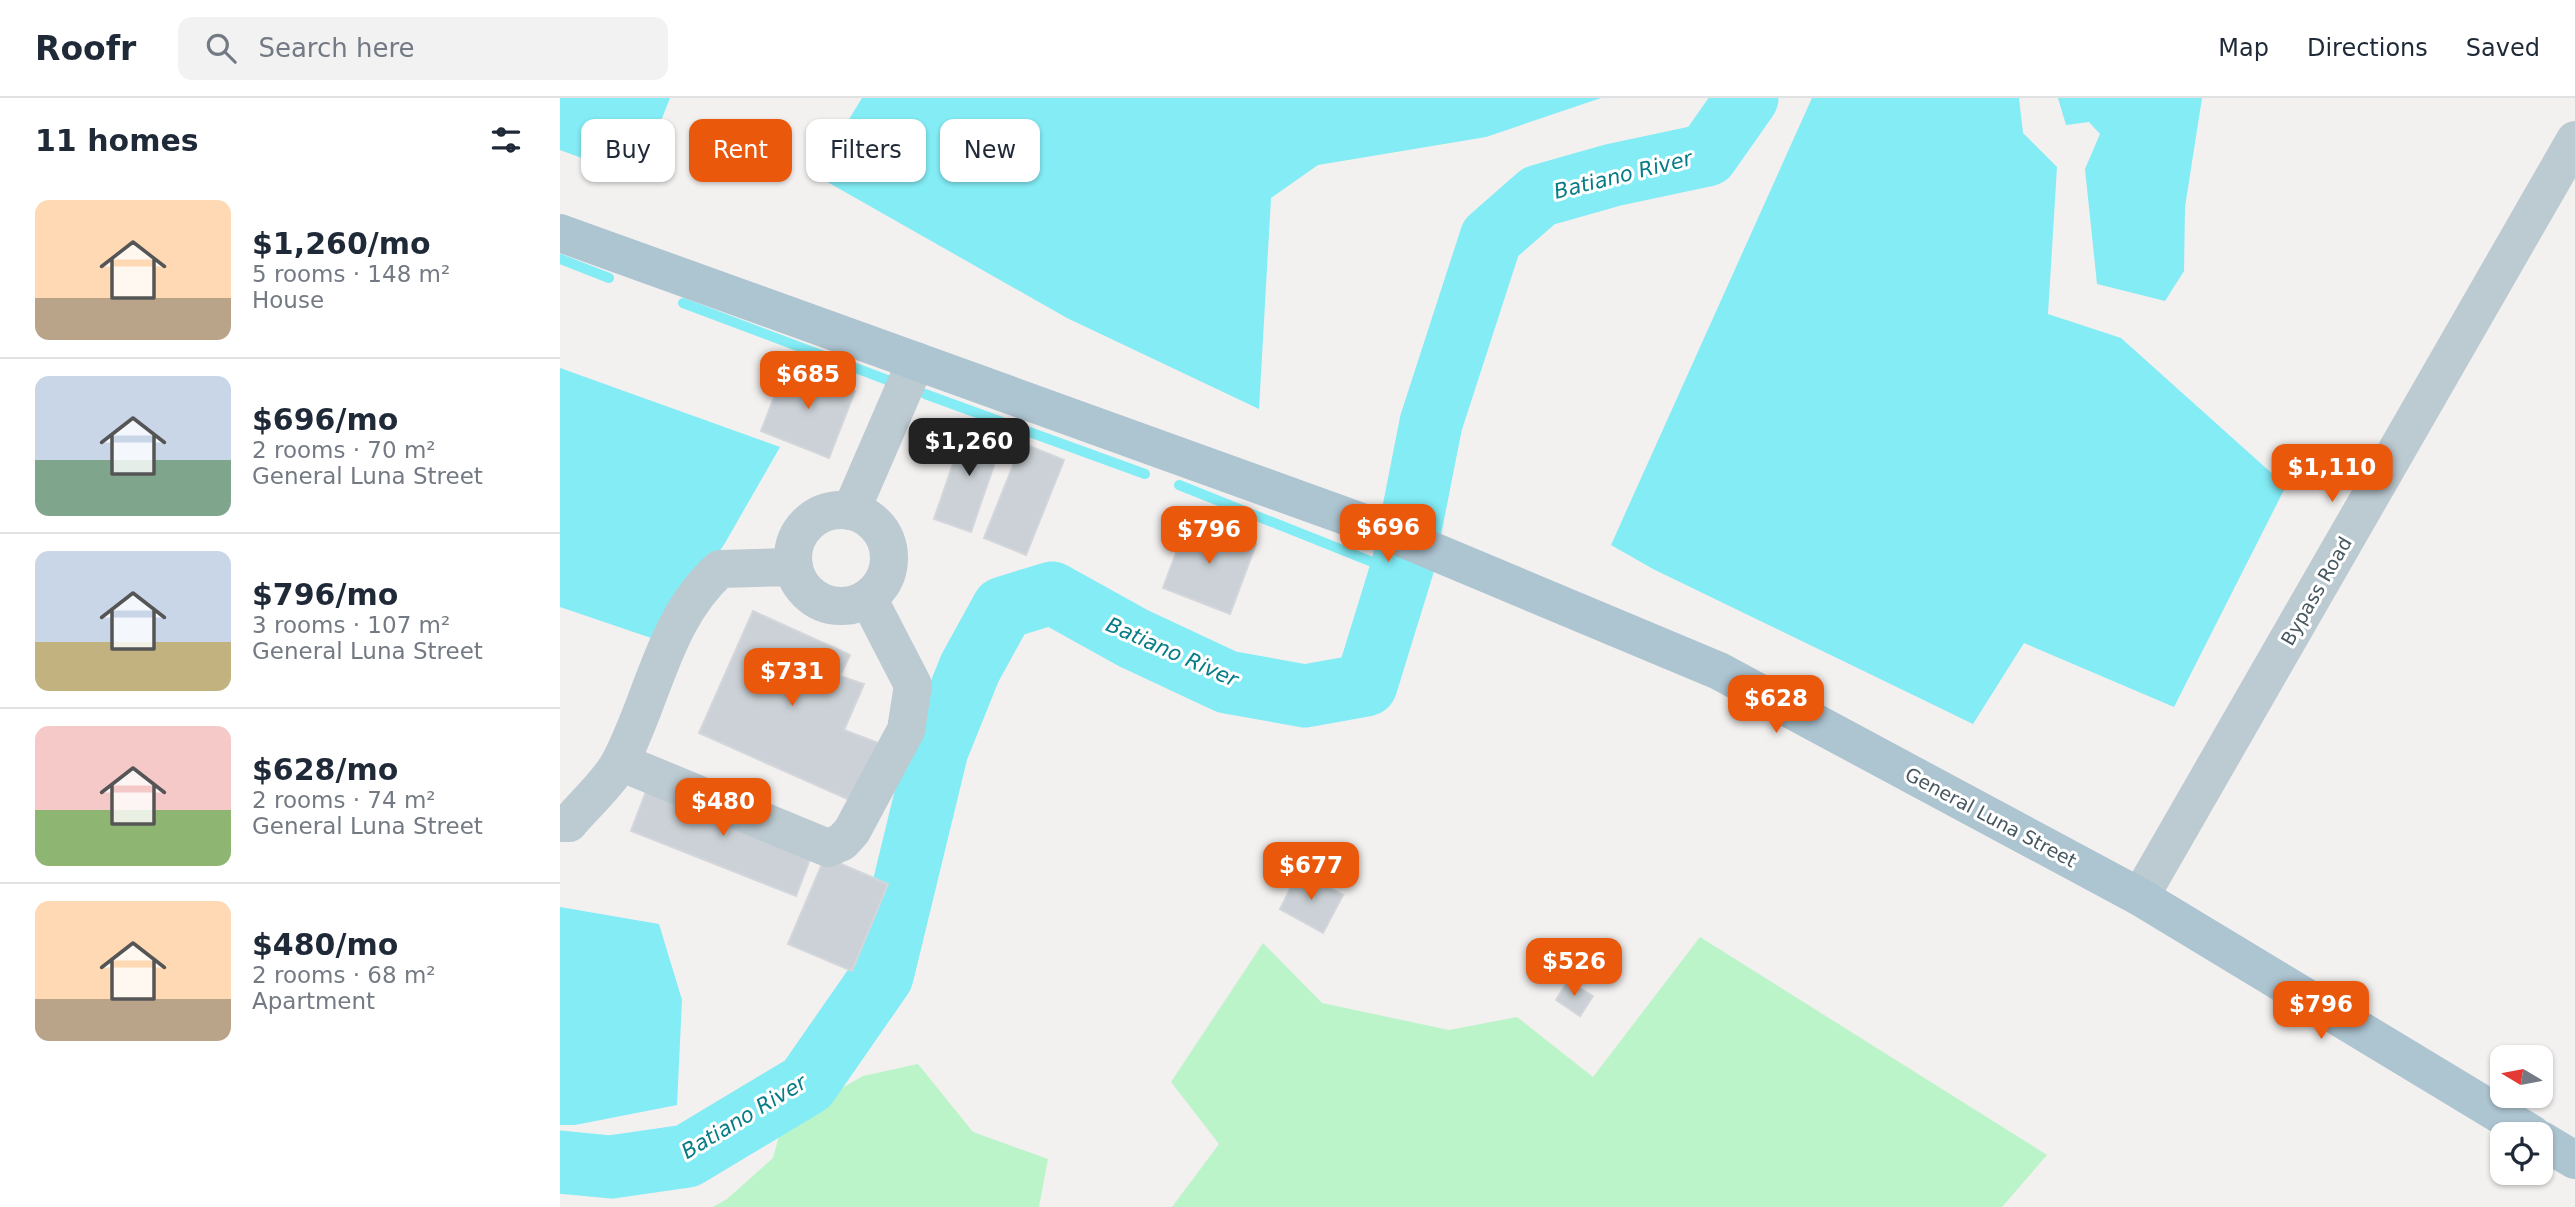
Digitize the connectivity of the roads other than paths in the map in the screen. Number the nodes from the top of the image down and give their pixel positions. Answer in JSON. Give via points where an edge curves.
{"nodes":[{"id":1,"x":2575,"y":140,"type":"edge"},
{"id":2,"x":560,"y":233,"type":"edge"},
{"id":3,"x":916,"y":361,"type":"junction"},
{"id":4,"x":851,"y":511,"type":"junction"},
{"id":5,"x":794,"y":568,"type":"junction"},
{"id":6,"x":868,"y":598,"type":"junction"},
{"id":7,"x":621,"y":762,"type":"junction"},
{"id":8,"x":560,"y":823,"type":"edge"},
{"id":9,"x":2140,"y":897,"type":"junction"},
{"id":10,"x":2512,"y":1122,"type":"edge"},
{"id":11,"x":2553,"y":1147,"type":"edge"},
{"id":12,"x":2575,"y":1160,"type":"edge"}],
"edges":[{"from":1,"to":9,"type":"street","name":"Bypass Road"},
{"from":2,"to":3,"type":"main road","name":"General Luna Street"},
{"from":3,"to":4,"type":"street"},
{"from":3,"to":9,"type":"main road","name":"General Luna Street","via":[[1373,526],[1719,671]]},
{"from":4,"to":5,"type":"street","via":[[835,510],[807,523],[793,552]]},
{"from":4,"to":6,"type":"street","via":[[877,527],[889,556],[887,572]]},
{"from":5,"to":6,"type":"street","via":[[799,582],[822,603],[838,607]]},
{"from":5,"to":7,"type":"street","via":[[720,569],[701,586],[668,641]]},
{"from":6,"to":7,"type":"street","via":[[913,685],[906,730],[842,842],[828,848]]},
{"from":7,"to":8,"type":"street","via":[[569,823]]},
{"from":9,"to":10,"type":"main road","name":"General Luna Street"},
{"from":11,"to":12,"type":"main road"}]}
